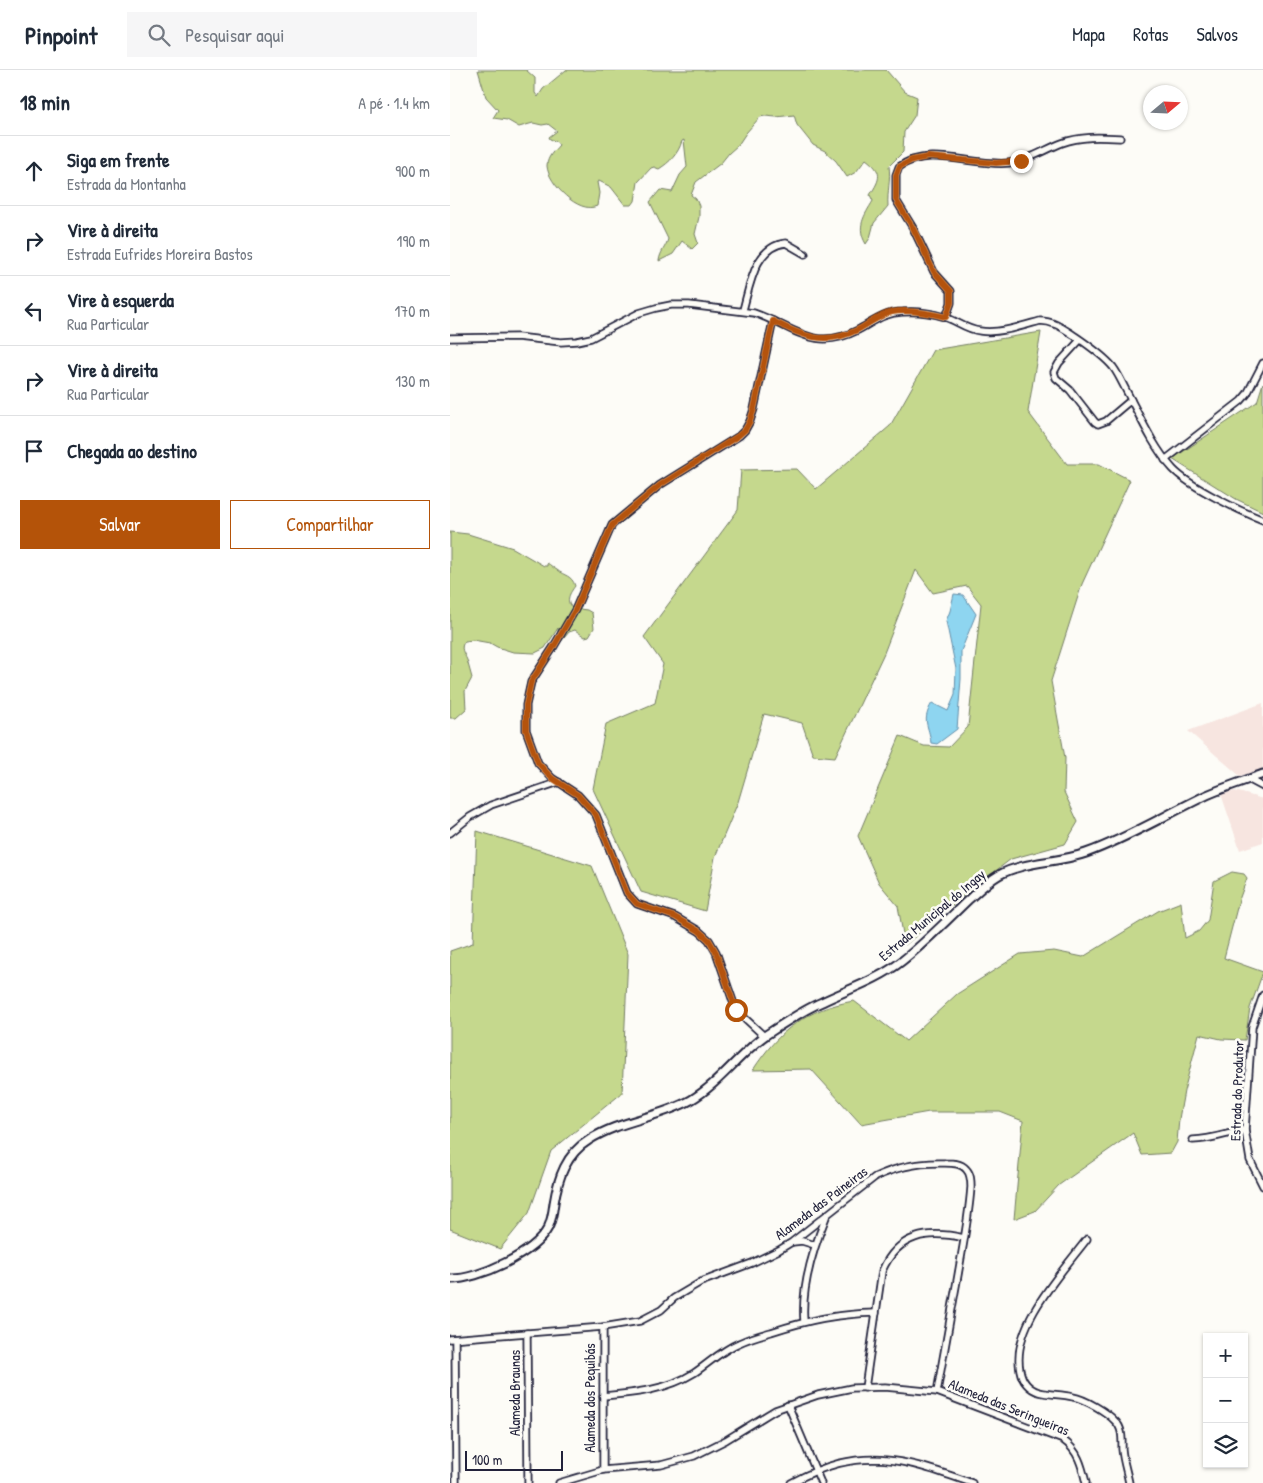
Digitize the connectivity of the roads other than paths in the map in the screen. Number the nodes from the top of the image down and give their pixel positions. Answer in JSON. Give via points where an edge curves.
{"nodes":[{"id":1,"x":1120,"y":138,"type":"dead end"},
{"id":2,"x":805,"y":254,"type":"dead end"},
{"id":3,"x":743,"y":310,"type":"junction"},
{"id":4,"x":946,"y":317,"type":"junction"},
{"id":5,"x":773,"y":321,"type":"junction"},
{"id":6,"x":450,"y":338,"type":"edge"},
{"id":7,"x":1080,"y":340,"type":"junction"},
{"id":8,"x":1263,"y":363,"type":"edge"},
{"id":9,"x":1131,"y":400,"type":"junction"},
{"id":10,"x":1165,"y":460,"type":"junction"},
{"id":11,"x":1263,"y":520,"type":"edge"},
{"id":12,"x":1263,"y":774,"type":"edge"},
{"id":13,"x":1248,"y":779,"type":"junction"},
{"id":14,"x":559,"y":782,"type":"junction"},
{"id":15,"x":1263,"y":787,"type":"edge"},
{"id":16,"x":450,"y":833,"type":"edge"},
{"id":17,"x":1263,"y":994,"type":"edge"},
{"id":18,"x":764,"y":1036,"type":"junction"},
{"id":19,"x":1245,"y":1130,"type":"junction"},
{"id":20,"x":1193,"y":1140,"type":"dead end"},
{"id":21,"x":1263,"y":1186,"type":"edge"},
{"id":22,"x":826,"y":1215,"type":"junction"},
{"id":23,"x":810,"y":1227,"type":"junction"},
{"id":24,"x":820,"y":1233,"type":"junction"},
{"id":25,"x":964,"y":1238,"type":"junction"},
{"id":26,"x":1087,"y":1239,"type":"dead end"},
{"id":27,"x":792,"y":1242,"type":"junction"},
{"id":28,"x":815,"y":1245,"type":"junction"},
{"id":29,"x":450,"y":1279,"type":"edge"},
{"id":30,"x":876,"y":1313,"type":"junction"},
{"id":31,"x":804,"y":1321,"type":"junction"},
{"id":32,"x":603,"y":1327,"type":"junction"},
{"id":33,"x":527,"y":1332,"type":"junction"},
{"id":34,"x":453,"y":1339,"type":"edge"},
{"id":35,"x":865,"y":1388,"type":"junction"},
{"id":36,"x":937,"y":1392,"type":"junction"},
{"id":37,"x":603,"y":1396,"type":"junction"},
{"id":38,"x":788,"y":1404,"type":"junction"},
{"id":39,"x":603,"y":1470,"type":"junction"},
{"id":40,"x":816,"y":1470,"type":"junction"},
{"id":41,"x":528,"y":1475,"type":"junction"},
{"id":42,"x":456,"y":1483,"type":"edge"},
{"id":43,"x":528,"y":1483,"type":"edge"},
{"id":44,"x":534,"y":1483,"type":"edge"},
{"id":45,"x":559,"y":1483,"type":"edge"},
{"id":46,"x":791,"y":1483,"type":"edge"},
{"id":47,"x":821,"y":1483,"type":"edge"},
{"id":48,"x":972,"y":1483,"type":"edge"},
{"id":49,"x":1086,"y":1483,"type":"edge"},
{"id":50,"x":1129,"y":1483,"type":"edge"}],
"edges":[{"from":1,"to":4,"type":"street","via":[[1088,137],[1063,142],[1030,158],[1008,163],[928,157],[899,167],[896,200],[934,272],[951,291]]},
{"from":2,"to":3,"type":"street","via":[[786,243],[772,246],[759,261]]},
{"from":3,"to":5,"type":"street"},
{"from":3,"to":6,"type":"street","via":[[689,305],[656,308],[578,341],[517,337]]},
{"from":4,"to":5,"type":"street","via":[[892,312],[848,334],[821,339],[796,333]]},
{"from":4,"to":7,"type":"street","via":[[979,331],[992,332],[1046,321]]},
{"from":5,"to":14,"type":"street","via":[[754,409],[745,430],[727,445],[660,485],[612,525],[575,610],[531,682],[526,705],[526,730],[538,763]]},
{"from":7,"to":9,"type":"street","via":[[1115,369]]},
{"from":7,"to":9,"type":"street","via":[[1059,363],[1054,372],[1056,378],[1098,424]]},
{"from":8,"to":10,"type":"street","via":[[1241,402]]},
{"from":9,"to":10,"type":"street"},
{"from":10,"to":11,"type":"street","via":[[1189,482]]},
{"from":12,"to":13,"type":"street","name":"Estrada Municipal do Ingay"},
{"from":13,"to":15,"type":"street"},
{"from":13,"to":18,"type":"street","name":"Estrada Municipal do Ingay","via":[[1209,794],[1084,854],[998,875],[902,961],[859,986],[819,1003]]},
{"from":14,"to":16,"type":"street","via":[[491,805]]},
{"from":14,"to":18,"type":"street","via":[[578,795],[596,815],[622,884],[632,900],[642,907],[682,920],[709,940],[736,1010]]},
{"from":17,"to":19,"type":"street","name":"Estrada do Produtor","via":[[1252,1027]]},
{"from":18,"to":29,"type":"street","name":"Estrada Municipal do Ingay","via":[[709,1088],[690,1100],[587,1141],[561,1174],[548,1229],[538,1241],[487,1272]]},
{"from":19,"to":20,"type":"street","via":[[1212,1139]]},
{"from":19,"to":21,"type":"street","name":"Estrada do Produtor","via":[[1250,1160]]},
{"from":22,"to":23,"type":"street","name":"Alameda das Paineiras"},
{"from":22,"to":24,"type":"street"},
{"from":22,"to":25,"type":"street","name":"Alameda das Paineiras","via":[[875,1177],[890,1170],[910,1164],[953,1163],[961,1165],[970,1176]]},
{"from":23,"to":24,"type":"street"},
{"from":23,"to":27,"type":"street","name":"Alameda das Paineiras"},
{"from":24,"to":28,"type":"street"},
{"from":25,"to":30,"type":"street","via":[[949,1234],[923,1235],[899,1246],[882,1271]]},
{"from":25,"to":36,"type":"street","name":"Alameda das Paineiras"},
{"from":26,"to":50,"type":"street","via":[[1048,1291],[1024,1332],[1018,1352],[1020,1373],[1033,1389],[1075,1397],[1116,1421],[1122,1436]]},
{"from":27,"to":28,"type":"street"},
{"from":27,"to":32,"type":"street","name":"Alameda das Paineiras","via":[[752,1263],[701,1282],[652,1316]]},
{"from":28,"to":31,"type":"street","via":[[804,1301]]},
{"from":30,"to":31,"type":"street","via":[[844,1314]]},
{"from":30,"to":35,"type":"street"},
{"from":31,"to":37,"type":"street","via":[[739,1342],[672,1384],[644,1392]]},
{"from":32,"to":33,"type":"street","name":"Alameda das Paineiras"},
{"from":32,"to":37,"type":"street","name":"Alameda dos Pequibás"},
{"from":33,"to":34,"type":"street","name":"Alameda das Paineiras"},
{"from":33,"to":41,"type":"street","name":"Alameda Braunas"},
{"from":34,"to":42,"type":"street"},
{"from":35,"to":36,"type":"street","name":"Alameda das Seringueiras"},
{"from":35,"to":38,"type":"street","name":"Alameda das Seringueiras","via":[[837,1390]]},
{"from":36,"to":49,"type":"street","name":"Alameda das Seringueiras","via":[[1064,1440],[1076,1451]]},
{"from":37,"to":39,"type":"street","name":"Alameda dos Pequibás"},
{"from":38,"to":39,"type":"street","name":"Alameda das Seringueiras","via":[[694,1456],[661,1465]]},
{"from":38,"to":40,"type":"street"},
{"from":39,"to":45,"type":"street","name":"Alameda das Seringueiras"},
{"from":40,"to":46,"type":"street"},
{"from":40,"to":47,"type":"street"},
{"from":40,"to":48,"type":"street","via":[[850,1461],[882,1459],[925,1467]]},
{"from":41,"to":43,"type":"street","name":"Alameda Braunas"},
{"from":41,"to":44,"type":"street"}]}
